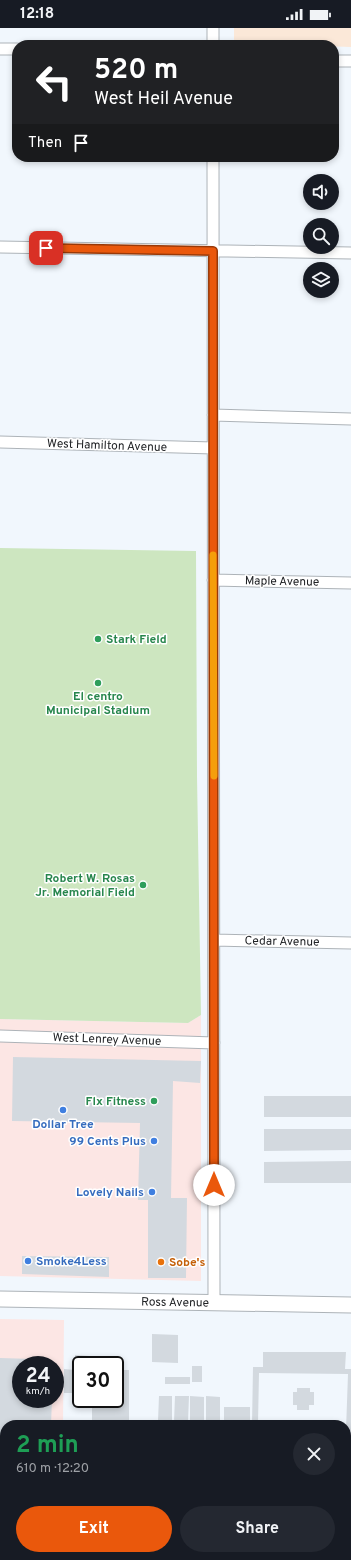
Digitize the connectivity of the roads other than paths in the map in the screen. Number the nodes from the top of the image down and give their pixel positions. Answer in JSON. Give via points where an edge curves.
{"nodes":[{"id":1,"x":212,"y":28,"type":"edge"},
{"id":2,"x":213,"y":40,"type":"edge"},
{"id":3,"x":0,"y":49,"type":"edge"},
{"id":4,"x":12,"y":49,"type":"edge"},
{"id":5,"x":339,"y":61,"type":"edge"},
{"id":6,"x":351,"y":61,"type":"edge"},
{"id":7,"x":213,"y":162,"type":"edge"},
{"id":8,"x":0,"y":247,"type":"edge"},
{"id":9,"x":213,"y":251,"type":"junction"},
{"id":10,"x":351,"y":253,"type":"edge"},
{"id":11,"x":213,"y":415,"type":"junction"},
{"id":12,"x":351,"y":419,"type":"edge"},
{"id":13,"x":0,"y":442,"type":"edge"},
{"id":14,"x":213,"y":448,"type":"junction"},
{"id":15,"x":213,"y":580,"type":"junction"},
{"id":16,"x":351,"y":583,"type":"edge"},
{"id":17,"x":214,"y":940,"type":"junction"},
{"id":18,"x":351,"y":942,"type":"edge"},
{"id":19,"x":0,"y":1036,"type":"edge"},
{"id":20,"x":214,"y":1043,"type":"junction"},
{"id":21,"x":0,"y":1299,"type":"edge"},
{"id":22,"x":214,"y":1302,"type":"junction"},
{"id":23,"x":351,"y":1305,"type":"edge"}],
"edges":[{"from":1,"to":2,"type":"street"},
{"from":3,"to":4,"type":"street"},
{"from":5,"to":6,"type":"street"},
{"from":7,"to":9,"type":"street"},
{"from":8,"to":9,"type":"street"},
{"from":9,"to":10,"type":"street"},
{"from":9,"to":11,"type":"street"},
{"from":11,"to":12,"type":"street"},
{"from":11,"to":14,"type":"street"},
{"from":13,"to":14,"type":"street","name":"West Hamilton Avenue"},
{"from":14,"to":15,"type":"street"},
{"from":15,"to":16,"type":"street","name":"Maple Avenue"},
{"from":15,"to":17,"type":"street"},
{"from":17,"to":18,"type":"street","name":"Cedar Avenue"},
{"from":17,"to":20,"type":"street"},
{"from":19,"to":20,"type":"street","name":"West Lenrey Avenue"},
{"from":20,"to":22,"type":"street"},
{"from":21,"to":22,"type":"street","name":"Ross Avenue"},
{"from":22,"to":23,"type":"street","name":"Ross Avenue"}]}
